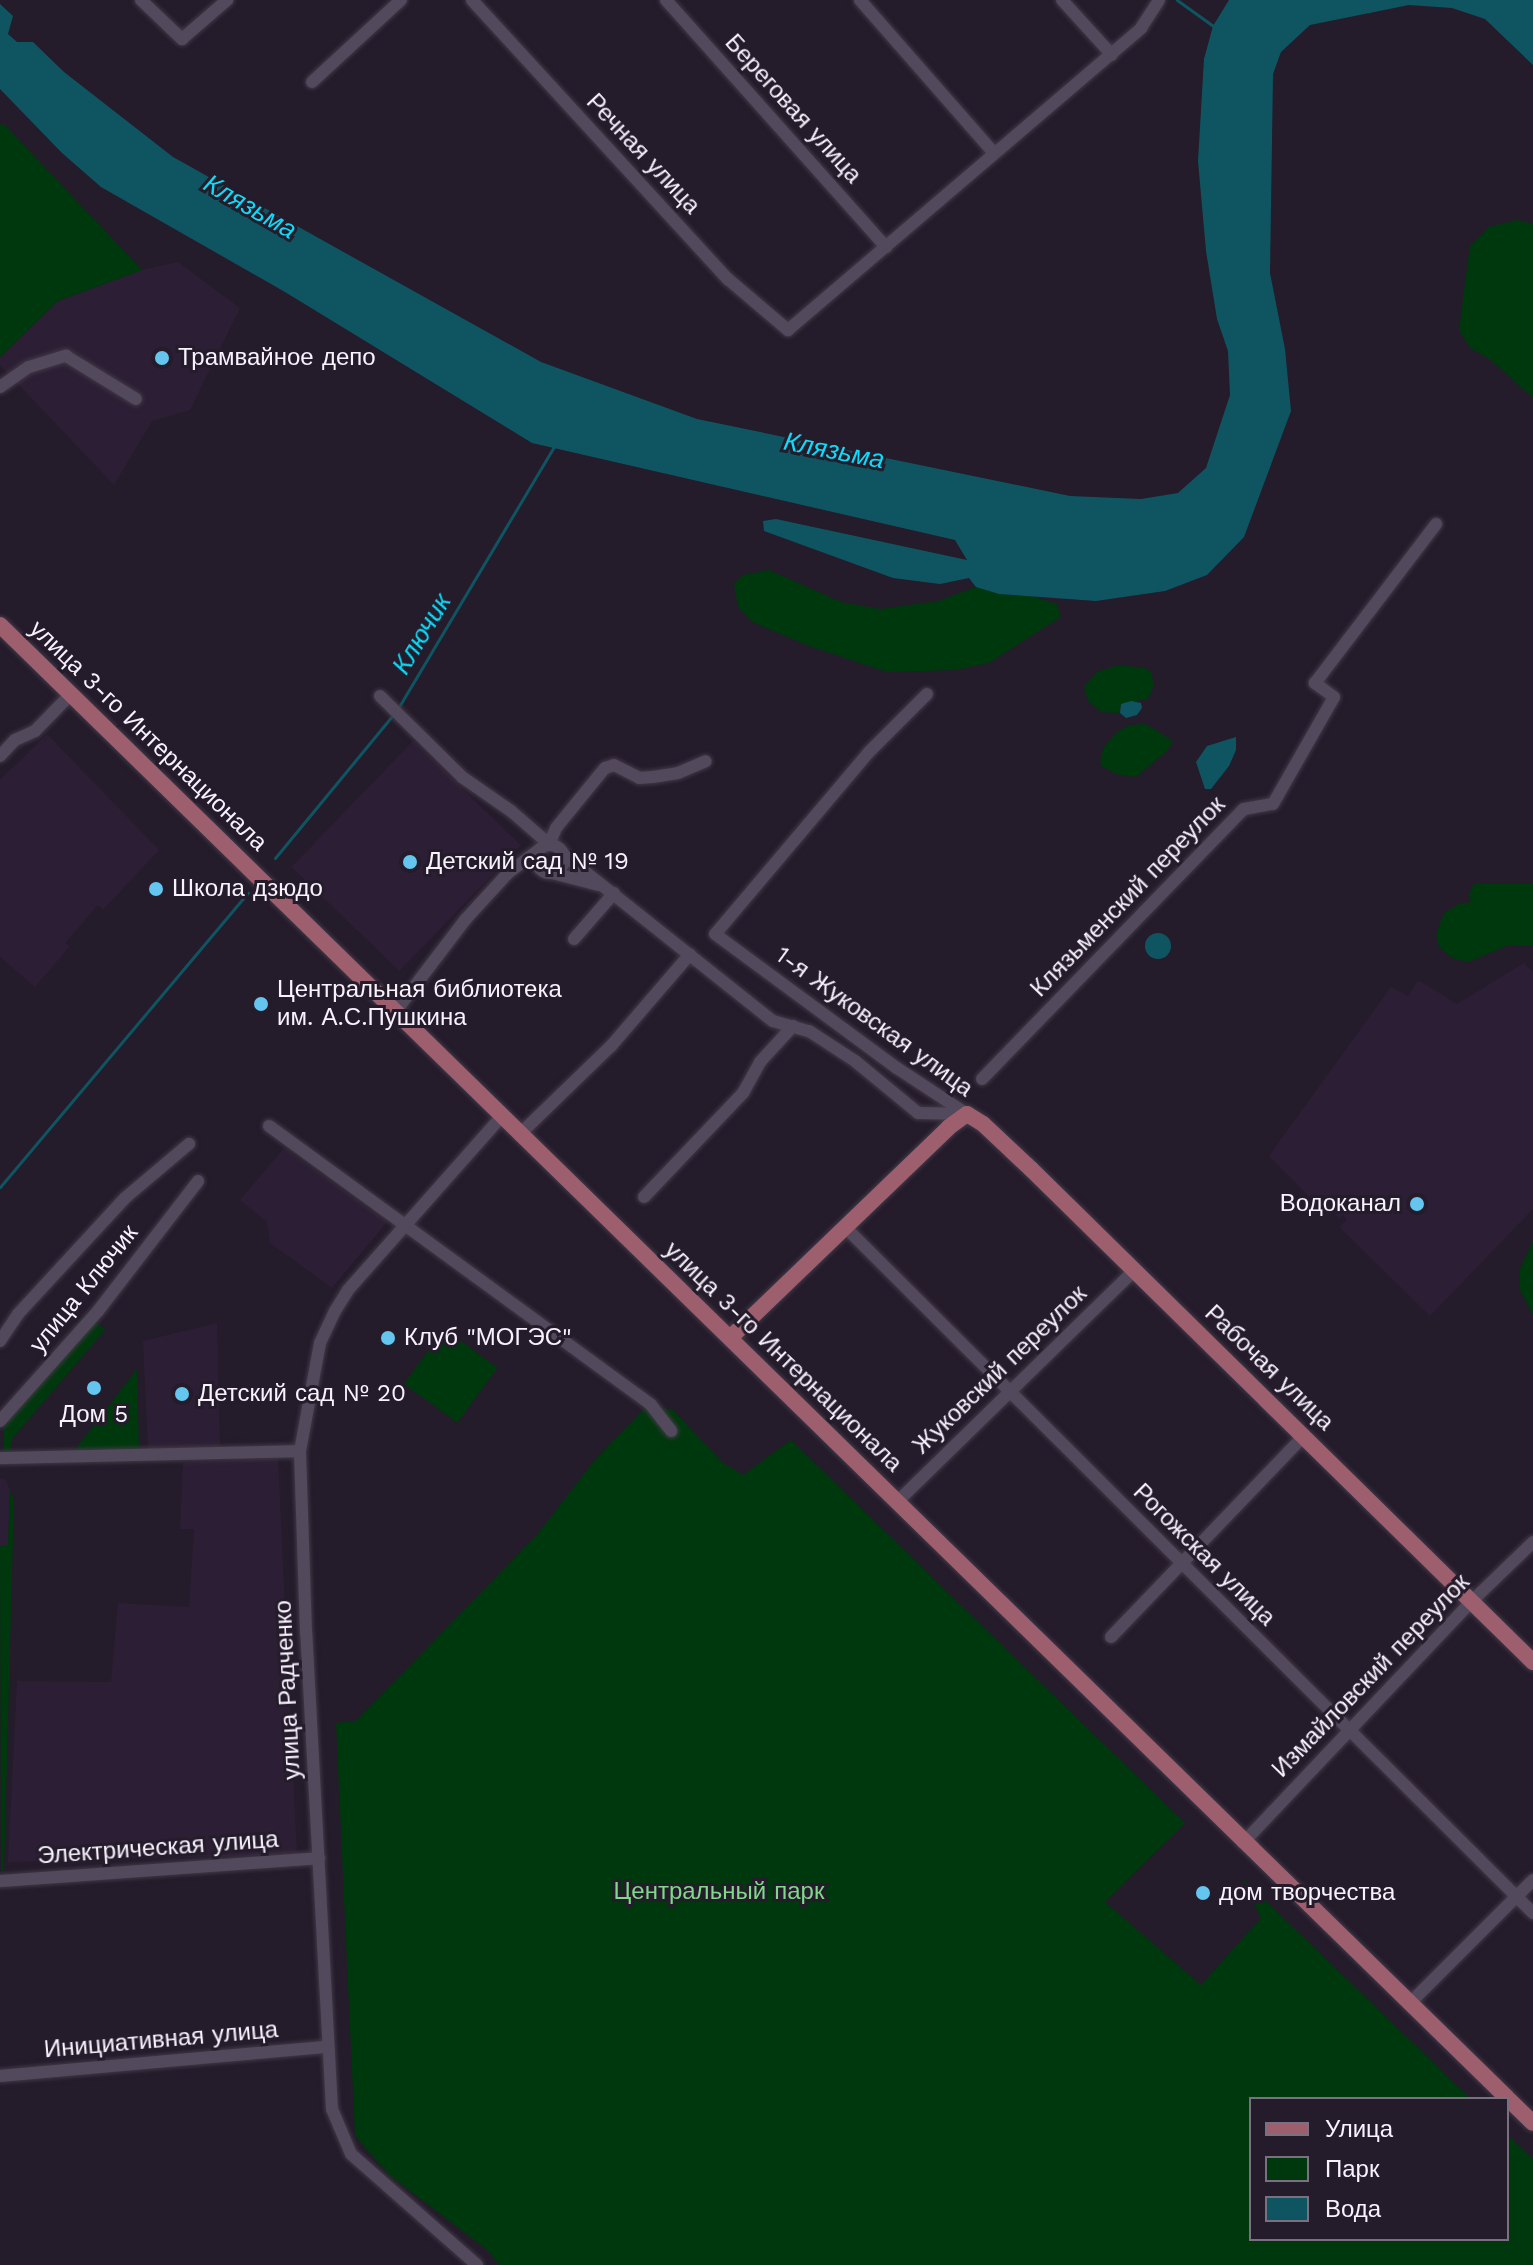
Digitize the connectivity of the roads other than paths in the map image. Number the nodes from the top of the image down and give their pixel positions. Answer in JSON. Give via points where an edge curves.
{"nodes":[{"id":1,"x":141,"y":0,"type":"edge"},
{"id":2,"x":227,"y":0,"type":"edge"},
{"id":3,"x":401,"y":0,"type":"edge"},
{"id":4,"x":472,"y":0,"type":"edge"},
{"id":5,"x":666,"y":0,"type":"edge"},
{"id":6,"x":860,"y":0,"type":"edge"},
{"id":7,"x":1062,"y":0,"type":"edge"},
{"id":8,"x":1159,"y":0,"type":"edge"},
{"id":9,"x":1112,"y":55,"type":"junction"},
{"id":10,"x":312,"y":82,"type":"dead end"},
{"id":11,"x":994,"y":153,"type":"junction"},
{"id":12,"x":886,"y":247,"type":"junction"},
{"id":13,"x":0,"y":387,"type":"edge"},
{"id":14,"x":136,"y":399,"type":"dead end"},
{"id":15,"x":1436,"y":524,"type":"dead end"},
{"id":16,"x":0,"y":625,"type":"edge"},
{"id":17,"x":71,"y":694,"type":"junction"},
{"id":18,"x":927,"y":694,"type":"dead end"},
{"id":19,"x":380,"y":696,"type":"dead end"},
{"id":20,"x":0,"y":756,"type":"edge"},
{"id":21,"x":706,"y":761,"type":"dead end"},
{"id":22,"x":544,"y":846,"type":"junction"},
{"id":23,"x":564,"y":855,"type":"junction"},
{"id":24,"x":518,"y":866,"type":"junction"},
{"id":25,"x":538,"y":867,"type":"junction"},
{"id":26,"x":552,"y":873,"type":"junction"},
{"id":27,"x":610,"y":890,"type":"junction"},
{"id":28,"x":574,"y":939,"type":"dead end"},
{"id":29,"x":690,"y":954,"type":"junction"},
{"id":30,"x":395,"y":1012,"type":"junction"},
{"id":31,"x":793,"y":1026,"type":"junction"},
{"id":32,"x":982,"y":1079,"type":"dead end"},
{"id":33,"x":967,"y":1114,"type":"junction"},
{"id":34,"x":501,"y":1117,"type":"junction"},
{"id":35,"x":269,"y":1126,"type":"dead end"},
{"id":36,"x":519,"y":1135,"type":"junction"},
{"id":37,"x":189,"y":1144,"type":"dead end"},
{"id":38,"x":198,"y":1181,"type":"dead end"},
{"id":39,"x":644,"y":1197,"type":"dead end"},
{"id":40,"x":404,"y":1225,"type":"junction"},
{"id":41,"x":845,"y":1227,"type":"junction"},
{"id":42,"x":1135,"y":1270,"type":"junction"},
{"id":43,"x":730,"y":1338,"type":"junction"},
{"id":44,"x":0,"y":1341,"type":"edge"},
{"id":45,"x":1008,"y":1392,"type":"junction"},
{"id":46,"x":0,"y":1421,"type":"edge"},
{"id":47,"x":671,"y":1431,"type":"dead end"},
{"id":48,"x":1304,"y":1436,"type":"junction"},
{"id":49,"x":300,"y":1451,"type":"junction"},
{"id":50,"x":0,"y":1458,"type":"edge"},
{"id":51,"x":897,"y":1502,"type":"junction"},
{"id":52,"x":1533,"y":1542,"type":"edge"},
{"id":53,"x":1182,"y":1563,"type":"junction"},
{"id":54,"x":1472,"y":1601,"type":"junction"},
{"id":55,"x":1111,"y":1637,"type":"dead end"},
{"id":56,"x":1533,"y":1662,"type":"edge"},
{"id":57,"x":1350,"y":1729,"type":"junction"},
{"id":58,"x":1243,"y":1843,"type":"junction"},
{"id":59,"x":319,"y":1858,"type":"junction"},
{"id":60,"x":1533,"y":1880,"type":"edge"},
{"id":61,"x":0,"y":1881,"type":"edge"},
{"id":62,"x":1516,"y":1897,"type":"junction"},
{"id":63,"x":1533,"y":1913,"type":"edge"},
{"id":64,"x":1410,"y":2003,"type":"junction"},
{"id":65,"x":327,"y":2047,"type":"junction"},
{"id":66,"x":0,"y":2076,"type":"edge"},
{"id":67,"x":1506,"y":2097,"type":"edge"},
{"id":68,"x":1509,"y":2100,"type":"edge"},
{"id":69,"x":1533,"y":2123,"type":"edge"},
{"id":70,"x":477,"y":2265,"type":"edge"}],
"edges":[{"from":1,"to":2,"type":"street","via":[[182,39]]},
{"from":3,"to":10,"type":"street"},
{"from":4,"to":12,"type":"street","name":"Речная улица","via":[[728,279],[788,330]]},
{"from":5,"to":12,"type":"street","name":"Береговая улица"},
{"from":6,"to":11,"type":"street"},
{"from":7,"to":9,"type":"street"},
{"from":8,"to":9,"type":"street","via":[[1141,28]]},
{"from":9,"to":11,"type":"street"},
{"from":11,"to":12,"type":"street"},
{"from":13,"to":14,"type":"street","via":[[29,367],[66,356]]},
{"from":15,"to":32,"type":"street","name":"Клязьменский переулок","via":[[1315,683],[1334,697],[1273,804],[1244,809]]},
{"from":16,"to":17,"type":"main road","name":"улица 3-го Интернационала"},
{"from":17,"to":20,"type":"street","via":[[35,731],[15,740]]},
{"from":17,"to":30,"type":"main road","name":"улица 3-го Интернационала"},
{"from":18,"to":33,"type":"street","name":"1-я Жуковская улица","via":[[869,752],[715,934]]},
{"from":19,"to":22,"type":"street","via":[[462,777],[511,811]]},
{"from":21,"to":22,"type":"street","via":[[678,773],[639,778],[614,765],[605,768]]},
{"from":22,"to":23,"type":"street","via":[[559,847]]},
{"from":22,"to":24,"type":"street"},
{"from":22,"to":25,"type":"street","via":[[536,857]]},
{"from":23,"to":26,"type":"street","via":[[563,865]]},
{"from":23,"to":27,"type":"street","name":"1-я Жуковская улица"},
{"from":24,"to":25,"type":"street"},
{"from":24,"to":30,"type":"street","via":[[465,920]]},
{"from":25,"to":26,"type":"street"},
{"from":26,"to":27,"type":"street"},
{"from":27,"to":28,"type":"street"},
{"from":27,"to":29,"type":"street","name":"1-я Жуковская улица"},
{"from":29,"to":31,"type":"street","name":"1-я Жуковская улица","via":[[773,1021]]},
{"from":29,"to":36,"type":"street","via":[[611,1046]]},
{"from":30,"to":34,"type":"main road","name":"улица 3-го Интернационала"},
{"from":31,"to":33,"type":"street","name":"1-я Жуковская улица","via":[[855,1061],[918,1113]]},
{"from":31,"to":39,"type":"street","via":[[760,1062],[743,1093]]},
{"from":33,"to":41,"type":"main road"},
{"from":33,"to":42,"type":"main road","name":"Рабочая улица"},
{"from":34,"to":36,"type":"main road","name":"улица 3-го Интернационала"},
{"from":34,"to":40,"type":"street","name":"улица Радченко"},
{"from":35,"to":40,"type":"street"},
{"from":36,"to":43,"type":"main road","name":"улица 3-го Интернационала"},
{"from":37,"to":44,"type":"street","name":"улица Ключик","via":[[125,1198],[18,1314]]},
{"from":38,"to":46,"type":"street","name":"улица Ключик","via":[[98,1311]]},
{"from":40,"to":47,"type":"street","via":[[651,1405]]},
{"from":40,"to":49,"type":"street","name":"улица Радченко","via":[[348,1290],[320,1343]]},
{"from":41,"to":43,"type":"main road"},
{"from":41,"to":45,"type":"street","name":"Рогожская улица"},
{"from":42,"to":45,"type":"street","name":"Жуковский переулок"},
{"from":42,"to":48,"type":"main road","name":"Рабочая улица"},
{"from":43,"to":51,"type":"main road","name":"улица 3-го Интернационала"},
{"from":45,"to":51,"type":"street","name":"Жуковский переулок"},
{"from":45,"to":53,"type":"street","name":"Рогожская улица"},
{"from":48,"to":53,"type":"street"},
{"from":48,"to":54,"type":"main road","name":"Рабочая улица"},
{"from":49,"to":50,"type":"street"},
{"from":49,"to":59,"type":"street","name":"улица Радченко"},
{"from":51,"to":58,"type":"main road","name":"улица 3-го Интернационала"},
{"from":52,"to":54,"type":"street","name":"Измайловский переулок"},
{"from":53,"to":55,"type":"street"},
{"from":53,"to":57,"type":"street","name":"Рогожская улица"},
{"from":54,"to":56,"type":"main road","name":"Рабочая улица"},
{"from":54,"to":57,"type":"street","name":"Измайловский переулок"},
{"from":57,"to":58,"type":"street","name":"Измайловский переулок"},
{"from":57,"to":62,"type":"street","name":"Рогожская улица"},
{"from":58,"to":64,"type":"main road","name":"улица 3-го Интернационала"},
{"from":59,"to":61,"type":"street","name":"Электрическая улица"},
{"from":59,"to":65,"type":"street","name":"улица Радченко"},
{"from":60,"to":62,"type":"street"},
{"from":62,"to":63,"type":"street","name":"Рогожская улица"},
{"from":62,"to":64,"type":"street"},
{"from":64,"to":67,"type":"main road","name":"улица 3-го Интернационала"},
{"from":65,"to":66,"type":"street","name":"Инициативная улица"},
{"from":65,"to":70,"type":"street","name":"улица Радченко","via":[[332,2109],[351,2154]]},
{"from":68,"to":69,"type":"main road","name":"улица 3-го Интернационала"}]}
